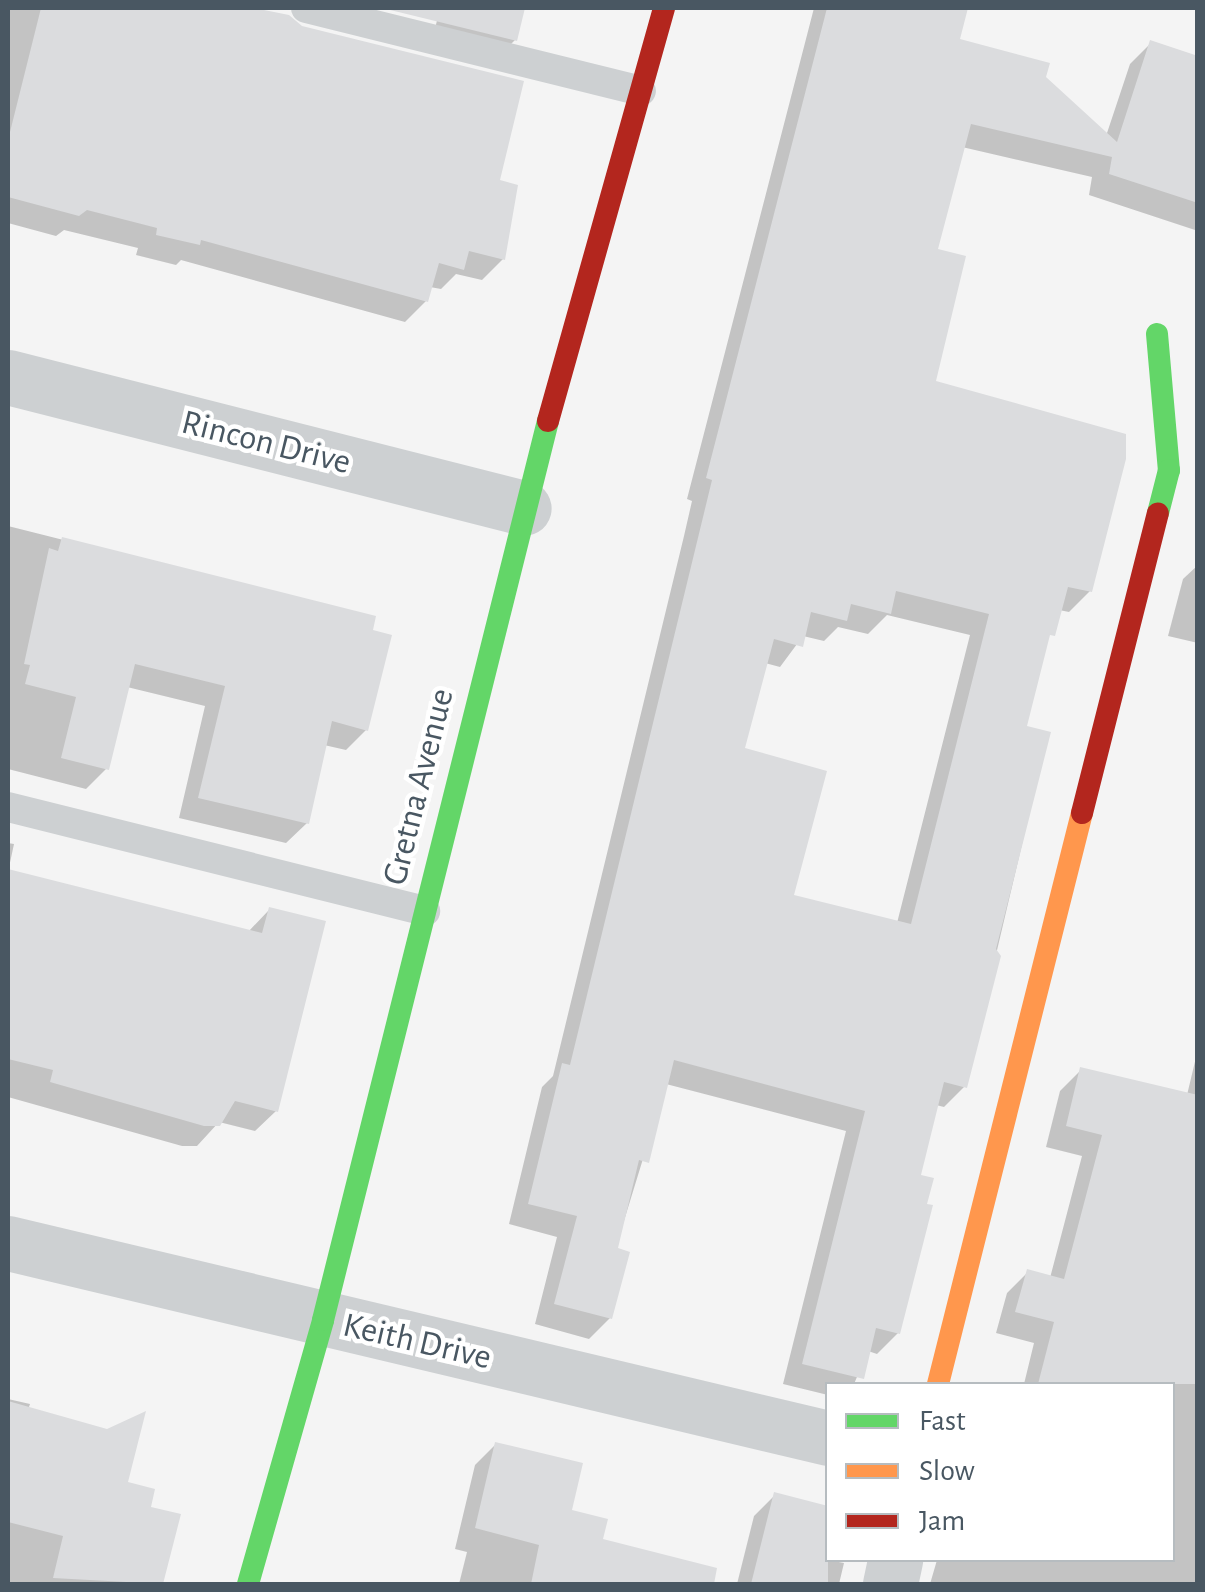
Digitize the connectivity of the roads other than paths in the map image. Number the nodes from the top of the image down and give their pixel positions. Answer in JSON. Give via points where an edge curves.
{"nodes":[{"id":1,"x":306,"y":8,"type":"edge"},
{"id":2,"x":664,"y":8,"type":"edge"},
{"id":3,"x":641,"y":91,"type":"junction"},
{"id":4,"x":1158,"y":334,"type":"dead end"},
{"id":5,"x":8,"y":377,"type":"edge"},
{"id":6,"x":524,"y":508,"type":"junction"},
{"id":7,"x":8,"y":807,"type":"edge"},
{"id":8,"x":425,"y":911,"type":"junction"},
{"id":9,"x":8,"y":1243,"type":"edge"},
{"id":10,"x":323,"y":1320,"type":"junction"},
{"id":11,"x":939,"y":1382,"type":"edge"},
{"id":12,"x":825,"y":1437,"type":"edge"},
{"id":13,"x":248,"y":1584,"type":"edge"}],
"edges":[{"from":1,"to":3,"type":"lane"},
{"from":2,"to":3,"type":"street","name":"Gretna Avenue"},
{"from":3,"to":6,"type":"street","name":"Gretna Avenue"},
{"from":4,"to":11,"type":"street","via":[[1169,470]]},
{"from":5,"to":6,"type":"street","name":"Rincon Drive"},
{"from":6,"to":8,"type":"street","name":"Gretna Avenue"},
{"from":7,"to":8,"type":"lane"},
{"from":8,"to":10,"type":"street","name":"Gretna Avenue"},
{"from":9,"to":10,"type":"street","name":"Keith Drive"},
{"from":10,"to":12,"type":"street","name":"Keith Drive"},
{"from":10,"to":13,"type":"street","name":"Gretna Avenue"}]}
